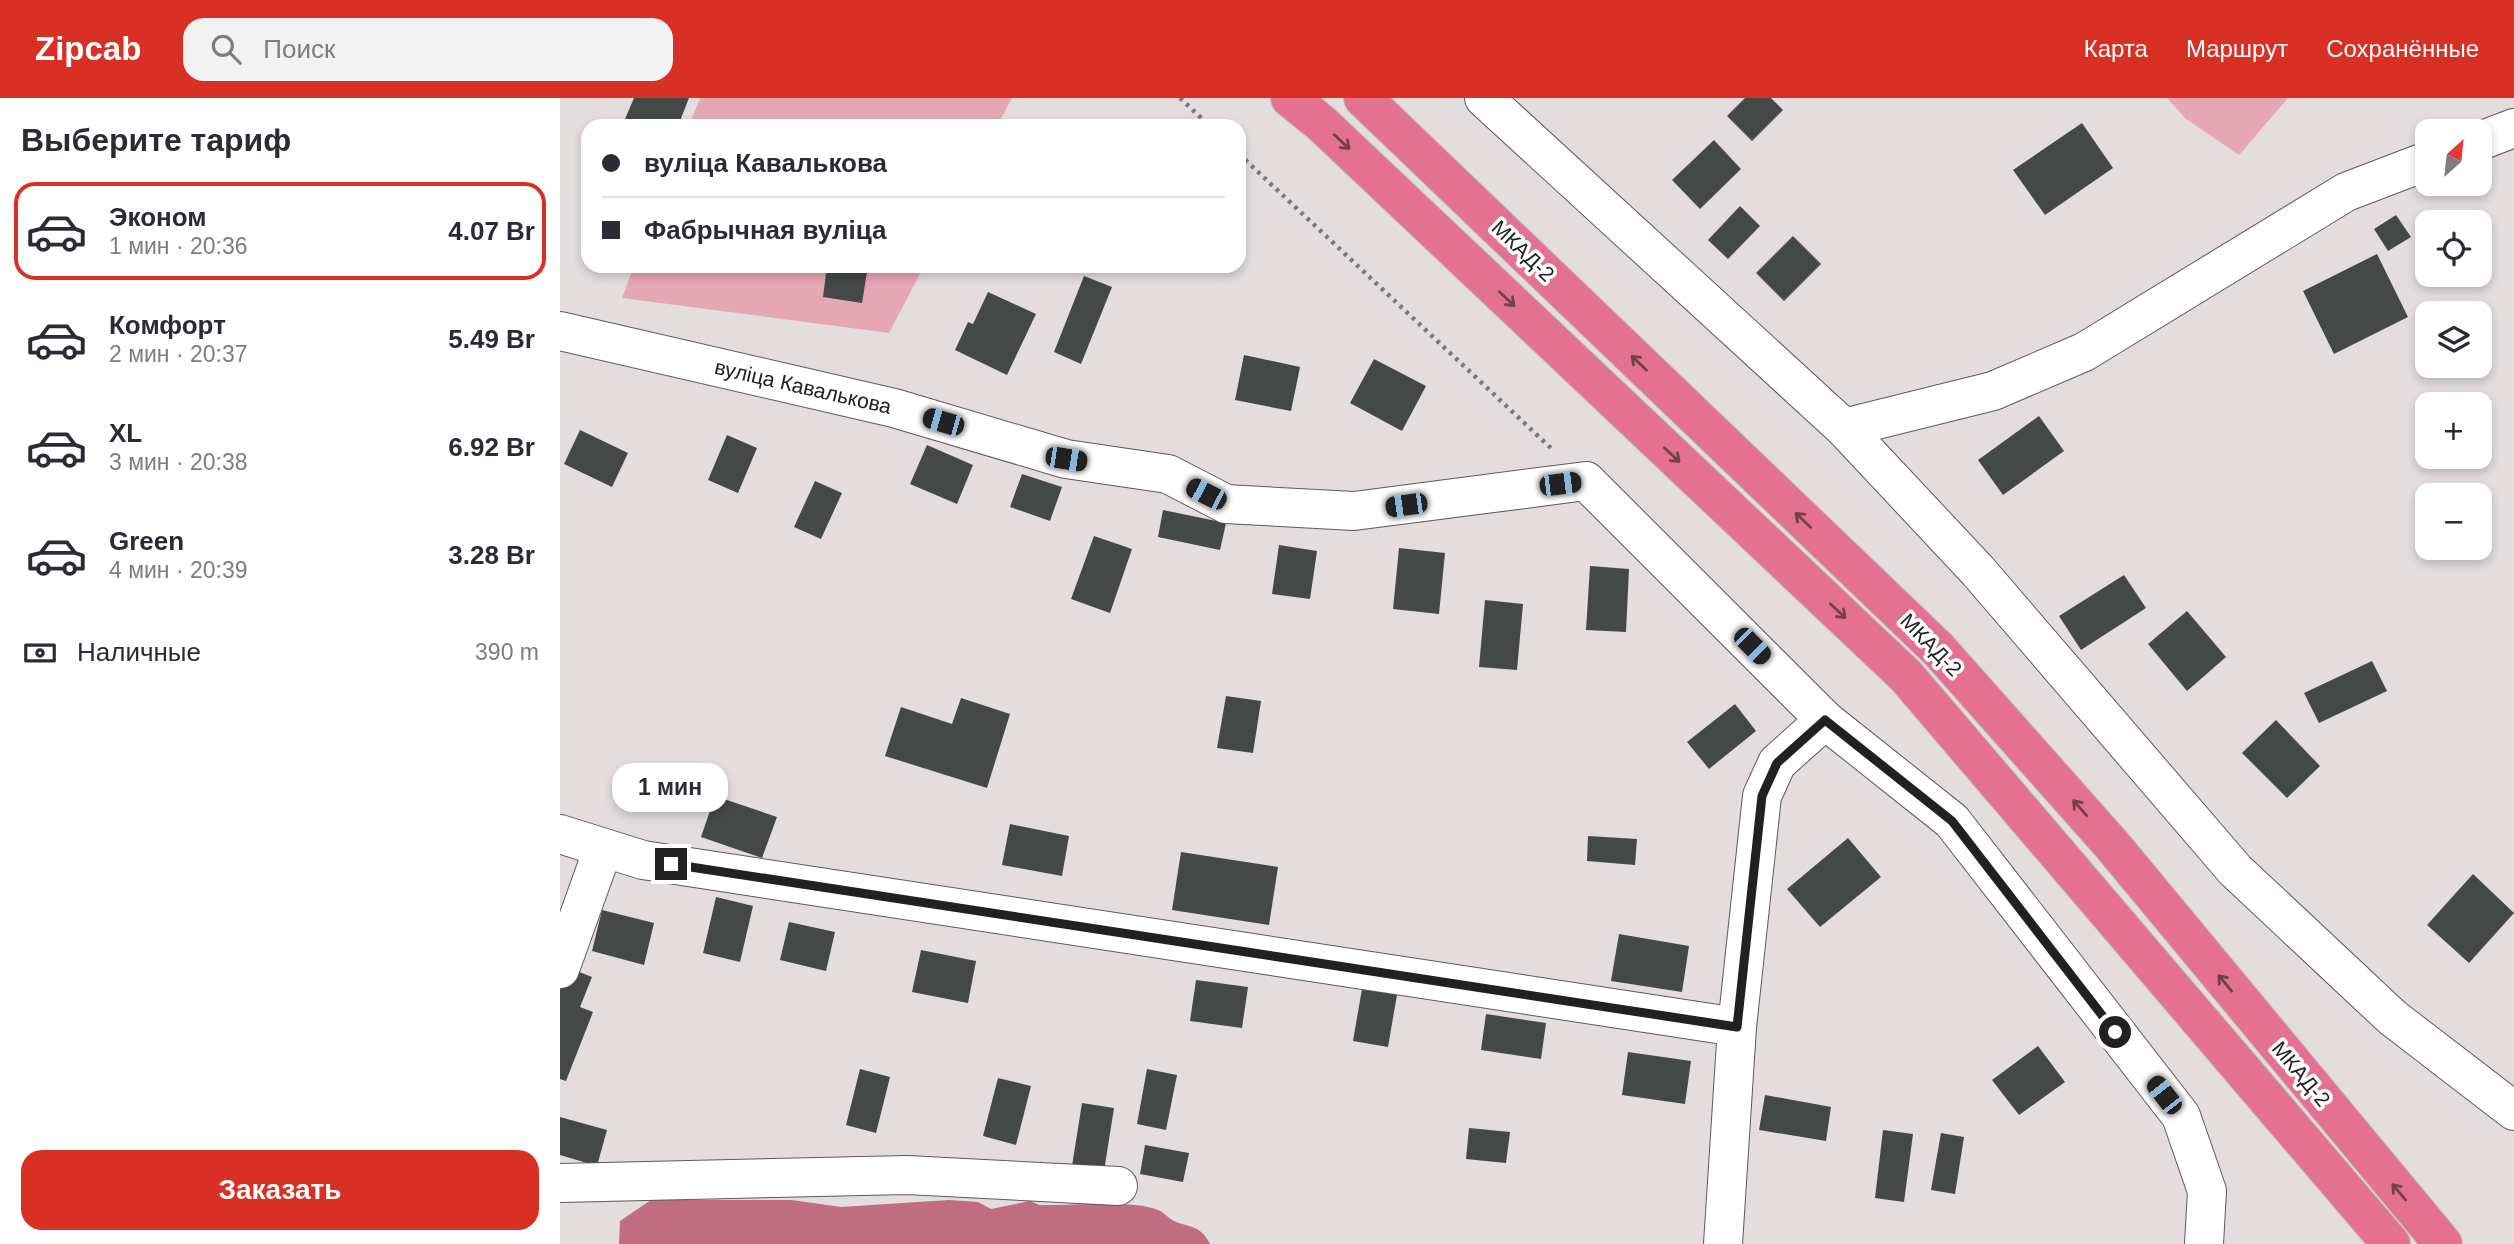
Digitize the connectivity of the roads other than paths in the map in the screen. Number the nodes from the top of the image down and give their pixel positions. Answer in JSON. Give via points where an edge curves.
{"nodes":[{"id":1,"x":1290,"y":98,"type":"edge"},
{"id":2,"x":1363,"y":98,"type":"edge"},
{"id":3,"x":1485,"y":98,"type":"edge"},
{"id":4,"x":2514,"y":128,"type":"edge"},
{"id":5,"x":2492,"y":136,"type":"edge"},
{"id":6,"x":2415,"y":166,"type":"edge"},
{"id":7,"x":560,"y":331,"type":"edge"},
{"id":8,"x":1844,"y":428,"type":"junction"},
{"id":9,"x":1825,"y":720,"type":"junction"},
{"id":10,"x":560,"y":834,"type":"edge"},
{"id":11,"x":603,"y":849,"type":"junction"},
{"id":12,"x":560,"y":969,"type":"edge"},
{"id":13,"x":1737,"y":1027,"type":"junction"},
{"id":14,"x":2514,"y":1111,"type":"edge"},
{"id":15,"x":560,"y":1183,"type":"edge"},
{"id":16,"x":1118,"y":1186,"type":"dead end"},
{"id":17,"x":1723,"y":1244,"type":"edge"},
{"id":18,"x":2204,"y":1244,"type":"edge"},
{"id":19,"x":2391,"y":1244,"type":"edge"},
{"id":20,"x":2443,"y":1244,"type":"edge"}],
"edges":[{"from":1,"to":19,"type":"highway","one_way":true,"via":[[1906,676]]},
{"from":20,"to":2,"type":"highway","name":"МКАД-2","one_way":true,"via":[[2112,845],[1938,649]]},
{"from":3,"to":8,"type":"street"},
{"from":4,"to":5,"type":"street"},
{"from":6,"to":8,"type":"street","via":[[2346,192],[2084,352],[1993,391]]},
{"from":7,"to":9,"type":"street","name":"вуліца Кавалькова","via":[[894,408],[1066,459],[1168,474],[1226,504],[1354,511],[1586,481]]},
{"from":8,"to":14,"type":"street","via":[[1978,571],[2235,870],[2393,1018]]},
{"from":9,"to":13,"type":"street","via":[[1777,763],[1762,796]]},
{"from":9,"to":18,"type":"street","via":[[1952,821],[2181,1116],[2207,1191]]},
{"from":10,"to":11,"type":"street"},
{"from":11,"to":12,"type":"street"},
{"from":11,"to":13,"type":"street","via":[[643,860]]},
{"from":13,"to":17,"type":"street"},
{"from":15,"to":16,"type":"street","via":[[907,1175]]}]}
